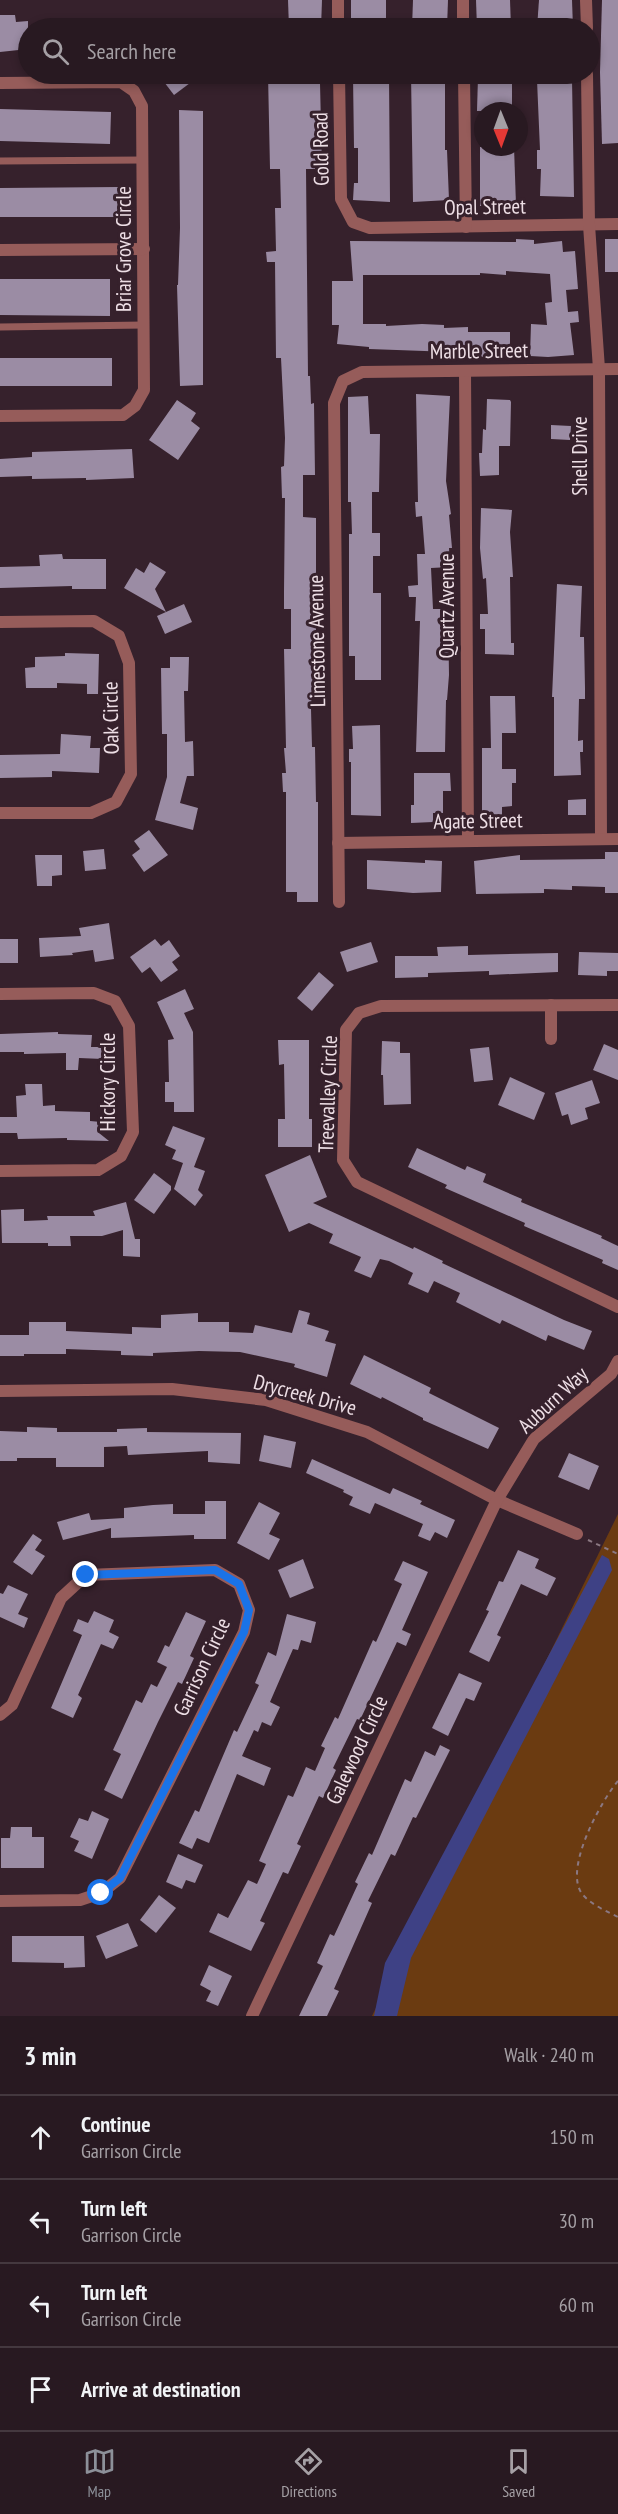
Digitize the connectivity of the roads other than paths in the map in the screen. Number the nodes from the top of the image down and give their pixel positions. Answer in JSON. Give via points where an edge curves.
{"nodes":[{"id":1,"x":338,"y":0,"type":"edge"},
{"id":2,"x":463,"y":0,"type":"edge"},
{"id":3,"x":586,"y":0,"type":"edge"},
{"id":4,"x":338,"y":18,"type":"edge"},
{"id":5,"x":463,"y":18,"type":"edge"},
{"id":6,"x":586,"y":18,"type":"edge"},
{"id":7,"x":0,"y":83,"type":"edge"},
{"id":8,"x":18,"y":83,"type":"edge"},
{"id":9,"x":124,"y":84,"type":"edge"},
{"id":10,"x":339,"y":84,"type":"edge"},
{"id":11,"x":464,"y":84,"type":"edge"},
{"id":12,"x":587,"y":84,"type":"edge"},
{"id":13,"x":142,"y":160,"type":"junction"},
{"id":14,"x":0,"y":161,"type":"edge"},
{"id":15,"x":353,"y":222,"type":"joint"},
{"id":16,"x":618,"y":224,"type":"edge"},
{"id":17,"x":589,"y":225,"type":"junction"},
{"id":18,"x":466,"y":226,"type":"junction"},
{"id":19,"x":144,"y":249,"type":"junction"},
{"id":20,"x":0,"y":250,"type":"edge"},
{"id":21,"x":144,"y":325,"type":"junction"},
{"id":22,"x":0,"y":327,"type":"edge"},
{"id":23,"x":599,"y":369,"type":"junction"},
{"id":24,"x":618,"y":369,"type":"edge"},
{"id":25,"x":465,"y":371,"type":"junction"},
{"id":26,"x":343,"y":381,"type":"joint"},
{"id":27,"x":0,"y":417,"type":"edge"},
{"id":28,"x":0,"y":621,"type":"edge"},
{"id":29,"x":0,"y":813,"type":"edge"},
{"id":30,"x":602,"y":839,"type":"junction"},
{"id":31,"x":618,"y":839,"type":"edge"},
{"id":32,"x":468,"y":841,"type":"junction"},
{"id":33,"x":338,"y":843,"type":"junction"},
{"id":34,"x":339,"y":902,"type":"dead end"},
{"id":35,"x":0,"y":994,"type":"edge"},
{"id":36,"x":551,"y":1005,"type":"junction"},
{"id":37,"x":618,"y":1005,"type":"edge"},
{"id":38,"x":551,"y":1039,"type":"dead end"},
{"id":39,"x":0,"y":1171,"type":"edge"},
{"id":40,"x":618,"y":1307,"type":"edge"},
{"id":41,"x":618,"y":1361,"type":"edge"},
{"id":42,"x":0,"y":1391,"type":"edge"},
{"id":43,"x":497,"y":1500,"type":"junction"},
{"id":44,"x":577,"y":1534,"type":"road end"},
{"id":45,"x":0,"y":1715,"type":"edge"},
{"id":46,"x":0,"y":1901,"type":"edge"},
{"id":47,"x":252,"y":2016,"type":"edge"}],
"edges":[{"from":1,"to":4,"type":"street"},
{"from":2,"to":5,"type":"street"},
{"from":3,"to":6,"type":"street"},
{"from":7,"to":8,"type":"street","name":"Briar Grove Circle"},
{"from":9,"to":13,"type":"street","name":"Briar Grove Circle","via":[[134,91],[142,106]]},
{"from":10,"to":15,"type":"street","name":"Gold Road","via":[[341,199]]},
{"from":11,"to":18,"type":"street"},
{"from":12,"to":17,"type":"street","name":"Shell Drive"},
{"from":13,"to":14,"type":"lane"},
{"from":13,"to":19,"type":"street","name":"Briar Grove Circle"},
{"from":15,"to":18,"type":"street","name":"Opal Street","via":[[370,228]]},
{"from":16,"to":17,"type":"street","name":"Opal Street"},
{"from":17,"to":18,"type":"street","name":"Opal Street"},
{"from":17,"to":23,"type":"street","name":"Shell Drive"},
{"from":19,"to":20,"type":"street"},
{"from":19,"to":21,"type":"street","name":"Briar Grove Circle"},
{"from":21,"to":22,"type":"lane"},
{"from":21,"to":27,"type":"street","name":"Briar Grove Circle","via":[[144,390],[135,406],[123,415]]},
{"from":23,"to":24,"type":"street","name":"Marble Street"},
{"from":23,"to":25,"type":"street","name":"Marble Street"},
{"from":23,"to":30,"type":"street","name":"Shell Drive"},
{"from":25,"to":26,"type":"street","name":"Marble Street","via":[[362,372]]},
{"from":25,"to":32,"type":"street","name":"Quartz Avenue"},
{"from":26,"to":33,"type":"street","name":"Limestone Avenue","via":[[334,404]]},
{"from":28,"to":29,"type":"street","name":"Oak Circle","via":[[94,621],[119,636],[129,663],[131,774],[116,802],[91,813]]},
{"from":30,"to":31,"type":"street","name":"Agate Street"},
{"from":30,"to":32,"type":"street","name":"Agate Street"},
{"from":32,"to":33,"type":"street","name":"Agate Street"},
{"from":33,"to":34,"type":"street","name":"Limestone Avenue"},
{"from":35,"to":39,"type":"street","name":"Hickory Circle","via":[[93,993],[116,1001],[129,1026],[133,1132],[121,1156],[98,1170]]},
{"from":36,"to":37,"type":"street","name":"Treevalley Circle"},
{"from":36,"to":38,"type":"street"},
{"from":36,"to":40,"type":"street","name":"Treevalley Circle","via":[[381,1006],[359,1012],[346,1030],[343,1160],[357,1182]]},
{"from":41,"to":43,"type":"street","name":"Auburn Way","via":[[611,1374],[534,1439]]},
{"from":42,"to":43,"type":"street","name":"Drycreek Drive","via":[[172,1389],[266,1400],[367,1432]]},
{"from":43,"to":44,"type":"street","name":"Drycreek Drive"},
{"from":43,"to":47,"type":"street","name":"Galewood Circle"},
{"from":45,"to":46,"type":"street","name":"Garrison Circle","via":[[12,1705],[61,1598],[86,1575],[215,1570],[239,1584],[249,1610],[244,1632],[120,1878],[101,1893],[80,1900]]}]}
